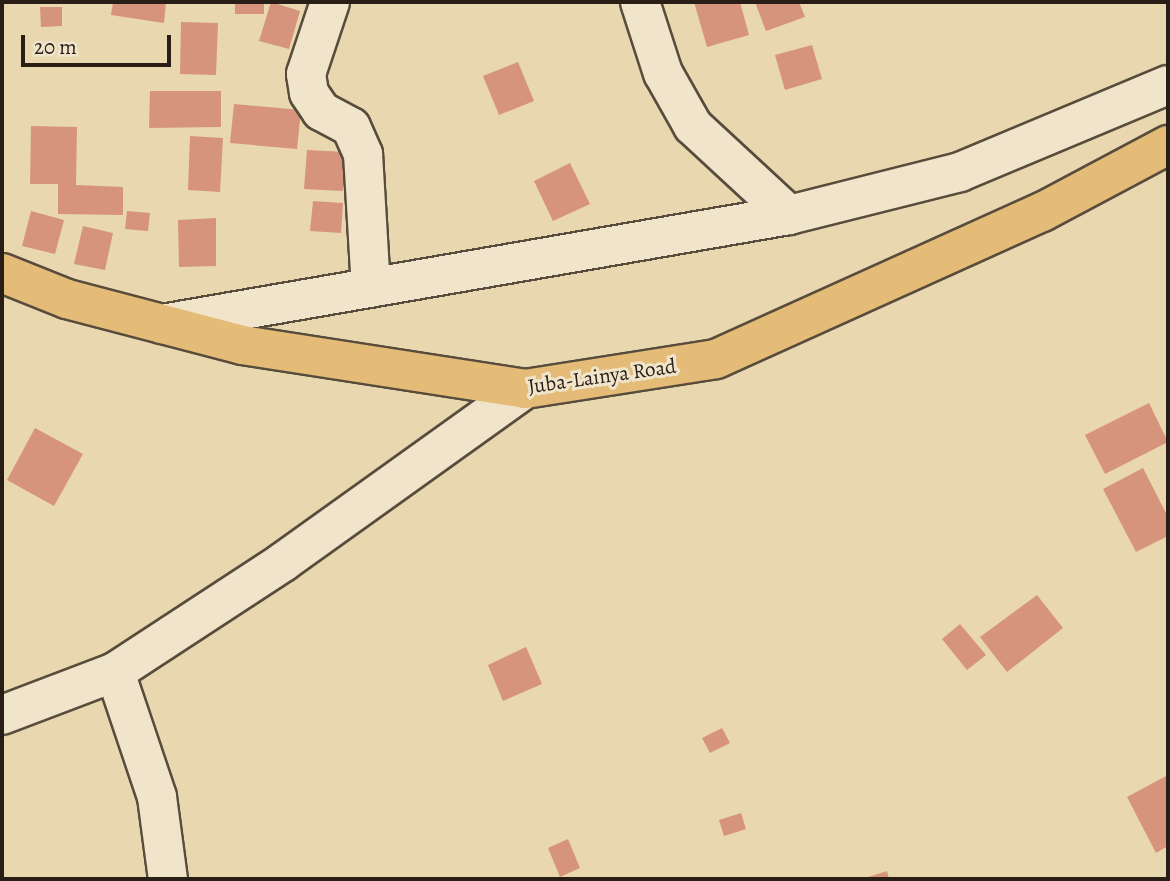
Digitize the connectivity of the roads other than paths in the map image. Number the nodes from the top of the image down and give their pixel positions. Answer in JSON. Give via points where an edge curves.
{"nodes":[{"id":1,"x":330,"y":2,"type":"edge"},
{"id":2,"x":639,"y":2,"type":"edge"},
{"id":3,"x":1168,"y":85,"type":"edge"},
{"id":4,"x":1168,"y":145,"type":"edge"},
{"id":5,"x":789,"y":215,"type":"junction"},
{"id":6,"x":2,"y":273,"type":"edge"},
{"id":7,"x":371,"y":288,"type":"junction"},
{"id":8,"x":163,"y":324,"type":"junction"},
{"id":9,"x":525,"y":389,"type":"junction"},
{"id":10,"x":115,"y":673,"type":"junction"},
{"id":11,"x":2,"y":715,"type":"edge"},
{"id":12,"x":168,"y":879,"type":"edge"}],
"edges":[{"from":1,"to":7,"type":"street","via":[[306,74],[309,93],[321,111],[351,127],[363,154]]},
{"from":2,"to":5,"type":"street","via":[[663,73],[693,126]]},
{"from":3,"to":5,"type":"street","via":[[960,172]]},
{"from":4,"to":9,"type":"main road","name":"Juba-Lainya Road","via":[[1042,212],[716,359]]},
{"from":5,"to":7,"type":"street"},
{"from":6,"to":8,"type":"main road","name":"Juba-Lainya Road","via":[[67,299]]},
{"from":7,"to":8,"type":"street"},
{"from":8,"to":9,"type":"main road","name":"Juba-Lainya Road","via":[[242,345]]},
{"from":9,"to":10,"type":"street","via":[[283,562]]},
{"from":10,"to":11,"type":"street"},
{"from":10,"to":12,"type":"street","via":[[157,797]]}]}
